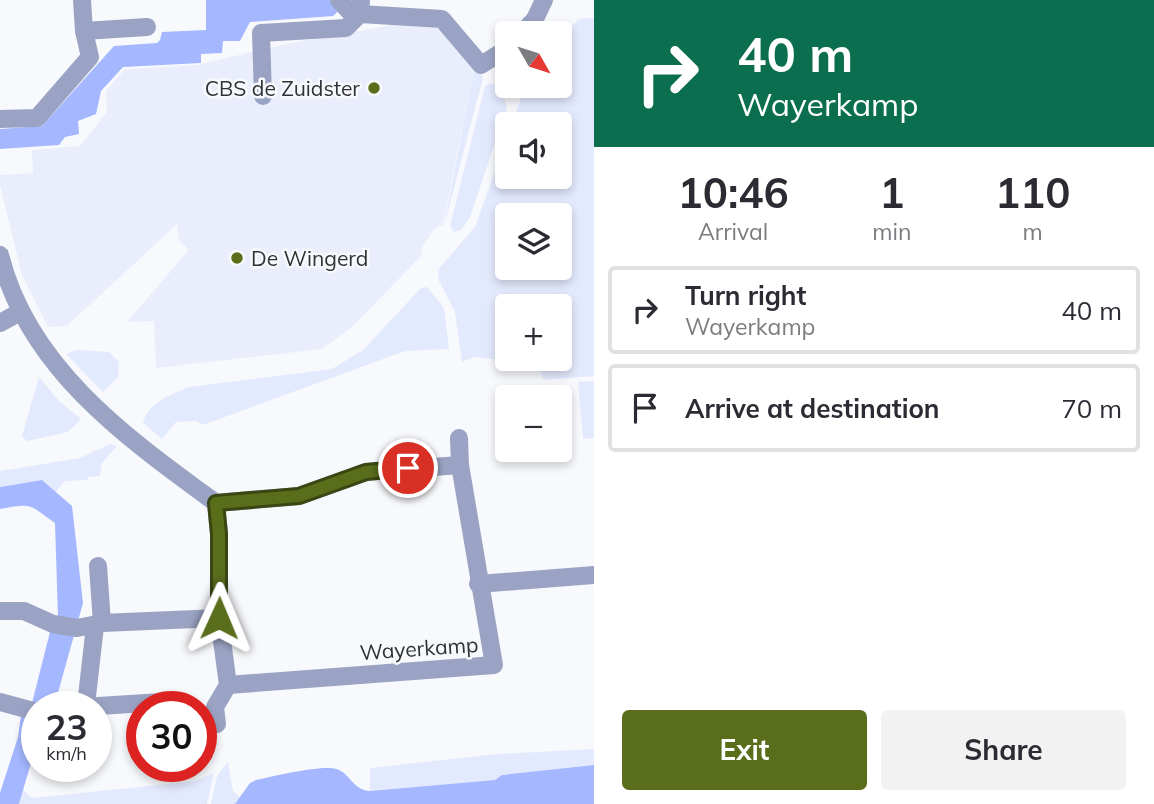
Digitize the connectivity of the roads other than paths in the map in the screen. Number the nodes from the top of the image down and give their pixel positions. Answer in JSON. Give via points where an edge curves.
{"nodes":[{"id":1,"x":82,"y":0,"type":"edge"},
{"id":2,"x":544,"y":0,"type":"edge"},
{"id":3,"x":352,"y":5,"type":"edge"},
{"id":4,"x":533,"y":21,"type":"edge"},
{"id":5,"x":146,"y":27,"type":"dead end"},
{"id":6,"x":85,"y":32,"type":"junction"},
{"id":7,"x":495,"y":56,"type":"edge"},
{"id":8,"x":263,"y":96,"type":"dead end"},
{"id":9,"x":0,"y":119,"type":"edge"},
{"id":10,"x":0,"y":255,"type":"edge"},
{"id":11,"x":20,"y":312,"type":"junction"},
{"id":12,"x":0,"y":323,"type":"edge"},
{"id":13,"x":459,"y":438,"type":"dead end"},
{"id":14,"x":460,"y":465,"type":"junction"},
{"id":15,"x":216,"y":503,"type":"junction"},
{"id":16,"x":98,"y":566,"type":"dead end"},
{"id":17,"x":594,"y":575,"type":"edge"},
{"id":18,"x":478,"y":584,"type":"junction"},
{"id":19,"x":0,"y":611,"type":"edge"},
{"id":20,"x":219,"y":618,"type":"junction"},
{"id":21,"x":91,"y":626,"type":"junction"},
{"id":22,"x":228,"y":685,"type":"junction"},
{"id":23,"x":85,"y":691,"type":"edge"},
{"id":24,"x":0,"y":702,"type":"edge"},
{"id":25,"x":217,"y":704,"type":"edge"},
{"id":26,"x":21,"y":707,"type":"edge"}],
"edges":[{"from":1,"to":6,"type":"street"},
{"from":2,"to":4,"type":"street"},
{"from":3,"to":7,"type":"street","via":[[442,19],[481,65]]},
{"from":3,"to":8,"type":"street","via":[[346,27],[261,33]]},
{"from":5,"to":6,"type":"street"},
{"from":6,"to":9,"type":"street","via":[[90,57],[37,118]]},
{"from":10,"to":11,"type":"street"},
{"from":11,"to":12,"type":"street"},
{"from":11,"to":15,"type":"street","via":[[52,363],[79,392]]},
{"from":13,"to":14,"type":"street","name":"Wayerkamp"},
{"from":14,"to":15,"type":"street","via":[[366,472],[299,496]]},
{"from":14,"to":18,"type":"street","name":"Wayerkamp"},
{"from":15,"to":20,"type":"street"},
{"from":16,"to":21,"type":"street"},
{"from":17,"to":18,"type":"street"},
{"from":18,"to":22,"type":"street","name":"Wayerkamp","via":[[494,665]]},
{"from":19,"to":21,"type":"street","via":[[24,611],[53,624]]},
{"from":20,"to":21,"type":"street"},
{"from":20,"to":22,"type":"street"},
{"from":21,"to":23,"type":"street"},
{"from":22,"to":25,"type":"street"},
{"from":24,"to":26,"type":"street"}]}
